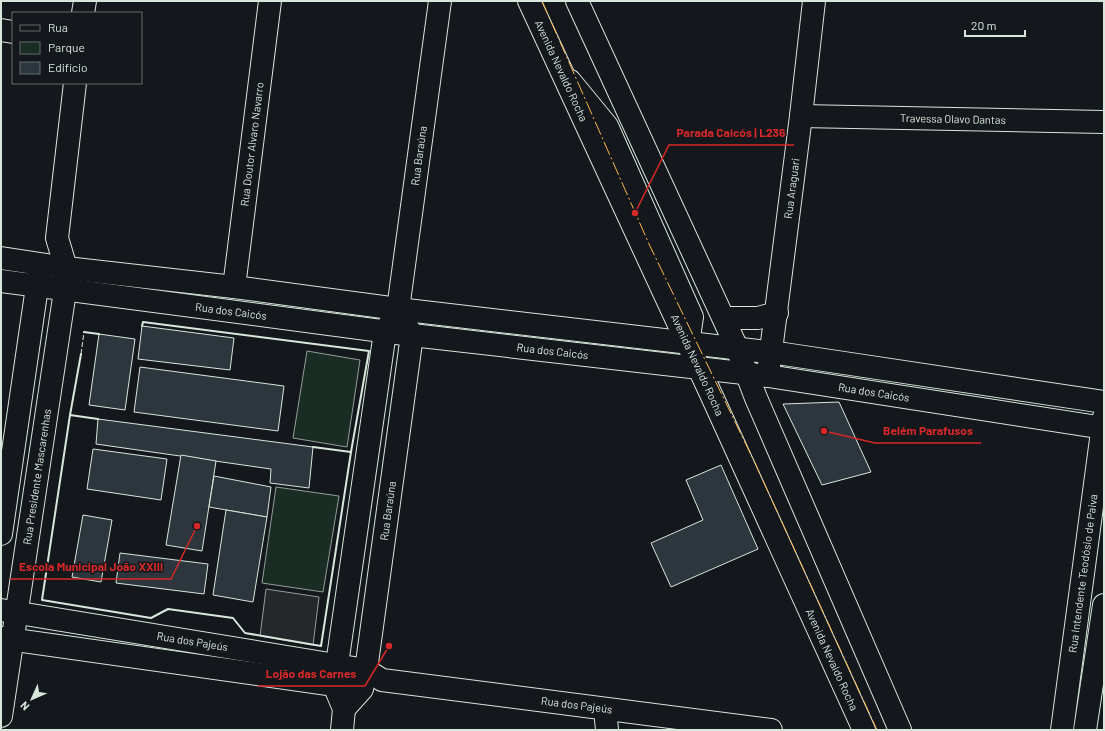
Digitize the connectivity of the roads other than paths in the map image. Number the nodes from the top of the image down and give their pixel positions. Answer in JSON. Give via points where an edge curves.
{"nodes":[{"id":1,"x":85,"y":1,"type":"edge"},
{"id":2,"x":270,"y":1,"type":"edge"},
{"id":3,"x":440,"y":1,"type":"edge"},
{"id":4,"x":529,"y":1,"type":"edge"},
{"id":5,"x":577,"y":1,"type":"edge"},
{"id":6,"x":814,"y":1,"type":"edge"},
{"id":7,"x":83,"y":12,"type":"edge"},
{"id":8,"x":1,"y":30,"type":"edge"},
{"id":9,"x":12,"y":32,"type":"edge"},
{"id":10,"x":75,"y":84,"type":"edge"},
{"id":11,"x":802,"y":116,"type":"junction"},
{"id":12,"x":1104,"y":122,"type":"edge"},
{"id":13,"x":57,"y":238,"type":"junction"},
{"id":14,"x":1,"y":258,"type":"edge"},
{"id":15,"x":40,"y":264,"type":"junction"},
{"id":16,"x":66,"y":268,"type":"junction"},
{"id":17,"x":1,"y":281,"type":"edge"},
{"id":18,"x":38,"y":286,"type":"junction"},
{"id":19,"x":234,"y":287,"type":"junction"},
{"id":20,"x":65,"y":291,"type":"junction"},
{"id":21,"x":398,"y":309,"type":"junction"},
{"id":22,"x":777,"y":313,"type":"junction"},
{"id":23,"x":724,"y":318,"type":"junction"},
{"id":24,"x":385,"y":332,"type":"junction"},
{"id":25,"x":412,"y":336,"type":"junction"},
{"id":26,"x":688,"y":344,"type":"junction"},
{"id":27,"x":738,"y":348,"type":"junction"},
{"id":28,"x":770,"y":353,"type":"junction"},
{"id":29,"x":699,"y":369,"type":"junction"},
{"id":30,"x":757,"y":375,"type":"junction"},
{"id":31,"x":1104,"y":402,"type":"edge"},
{"id":32,"x":1103,"y":424,"type":"edge"},
{"id":33,"x":1,"y":534,"type":"edge"},
{"id":34,"x":1104,"y":605,"type":"edge"},
{"id":35,"x":8,"y":611,"type":"edge"},
{"id":36,"x":6,"y":639,"type":"edge"},
{"id":37,"x":335,"y":675,"type":"junction"},
{"id":38,"x":370,"y":679,"type":"junction"},
{"id":39,"x":344,"y":709,"type":"junction"},
{"id":40,"x":1,"y":716,"type":"edge"},
{"id":41,"x":606,"y":720,"type":"edge"},
{"id":42,"x":342,"y":730,"type":"edge"},
{"id":43,"x":771,"y":730,"type":"edge"},
{"id":44,"x":864,"y":730,"type":"edge"},
{"id":45,"x":900,"y":730,"type":"edge"},
{"id":46,"x":1062,"y":730,"type":"edge"},
{"id":47,"x":1085,"y":730,"type":"edge"}],
"edges":[{"from":1,"to":7,"type":"main road"},
{"from":2,"to":19,"type":"main road","name":"Rua Doutor Alvaro Navarro"},
{"from":3,"to":21,"type":"main road","name":"Rua Baraúna"},
{"from":4,"to":26,"type":"main road","name":"Avenida Nevaldo Rocha"},
{"from":5,"to":23,"type":"main road"},
{"from":6,"to":11,"type":"main road","name":"Rua Araguari"},
{"from":8,"to":9,"type":"main road"},
{"from":10,"to":13,"type":"main road","name":"Rua Presidente Mascarenhas"},
{"from":11,"to":12,"type":"main road","name":"Travessa Olavo Dantas"},
{"from":11,"to":22,"type":"main road","name":"Rua Araguari"},
{"from":13,"to":15,"type":"main road","name":"Rua Presidente Mascarenhas"},
{"from":13,"to":16,"type":"main road","name":"Rua Presidente Mascarenhas"},
{"from":14,"to":15,"type":"main road","name":"Rua dos Caicós"},
{"from":15,"to":16,"type":"main road","name":"Rua dos Caicós"},
{"from":15,"to":18,"type":"main road","name":"Rua Presidente Mascarenhas"},
{"from":16,"to":19,"type":"main road","name":"Rua dos Caicós"},
{"from":16,"to":20,"type":"main road","name":"Rua Presidente Mascarenhas"},
{"from":17,"to":18,"type":"main road","name":"Rua dos Caicós"},
{"from":18,"to":20,"type":"main road","name":"Rua dos Caicós"},
{"from":18,"to":33,"type":"main road","name":"Rua Presidente Mascarenhas"},
{"from":19,"to":21,"type":"main road","name":"Rua dos Caicós"},
{"from":20,"to":24,"type":"main road","name":"Rua dos Caicós"},
{"from":20,"to":35,"type":"main road","name":"Rua Presidente Mascarenhas"},
{"from":21,"to":24,"type":"main road","name":"Rua Baraúna"},
{"from":21,"to":25,"type":"main road"},
{"from":21,"to":26,"type":"main road","name":"Rua dos Caicós"},
{"from":22,"to":23,"type":"main road","via":[[758,318]]},
{"from":22,"to":28,"type":"main road","name":"Rua Araguari"},
{"from":23,"to":27,"type":"main road"},
{"from":24,"to":25,"type":"main road","name":"Rua dos Caicós"},
{"from":24,"to":37,"type":"main road","name":"Rua Baraúna"},
{"from":25,"to":29,"type":"main road","name":"Rua dos Caicós"},
{"from":25,"to":38,"type":"main road","name":"Rua Baraúna"},
{"from":26,"to":27,"type":"main road","name":"Rua dos Caicós"},
{"from":26,"to":29,"type":"main road","name":"Avenida Nevaldo Rocha"},
{"from":27,"to":28,"type":"main road","name":"Rua dos Caicós"},
{"from":27,"to":30,"type":"main road"},
{"from":28,"to":30,"type":"main road","name":"Rua Araguari"},
{"from":28,"to":31,"type":"main road","name":"Rua dos Caicós"},
{"from":29,"to":30,"type":"main road","name":"Rua dos Caicós"},
{"from":29,"to":44,"type":"main road","name":"Avenida Nevaldo Rocha"},
{"from":30,"to":32,"type":"main road","name":"Rua dos Caicós"},
{"from":30,"to":45,"type":"main road"},
{"from":32,"to":46,"type":"main road","name":"Rua Intendente Teodósio de Paiva"},
{"from":34,"to":47,"type":"main road"},
{"from":35,"to":36,"type":"main road","name":"Rua Presidente Mascarenhas"},
{"from":35,"to":37,"type":"main road","name":"Rua dos Pajeús"},
{"from":36,"to":37,"type":"main road","name":"Rua dos Pajeús"},
{"from":36,"to":40,"type":"main road","name":"Rua Presidente Mascarenhas"},
{"from":37,"to":38,"type":"main road","name":"Rua dos Pajeús"},
{"from":37,"to":39,"type":"main road"},
{"from":38,"to":39,"type":"main road"},
{"from":38,"to":41,"type":"main road","name":"Rua dos Pajeús"},
{"from":39,"to":42,"type":"main road"},
{"from":41,"to":43,"type":"main road","name":"Rua dos Pajeús"}]}
